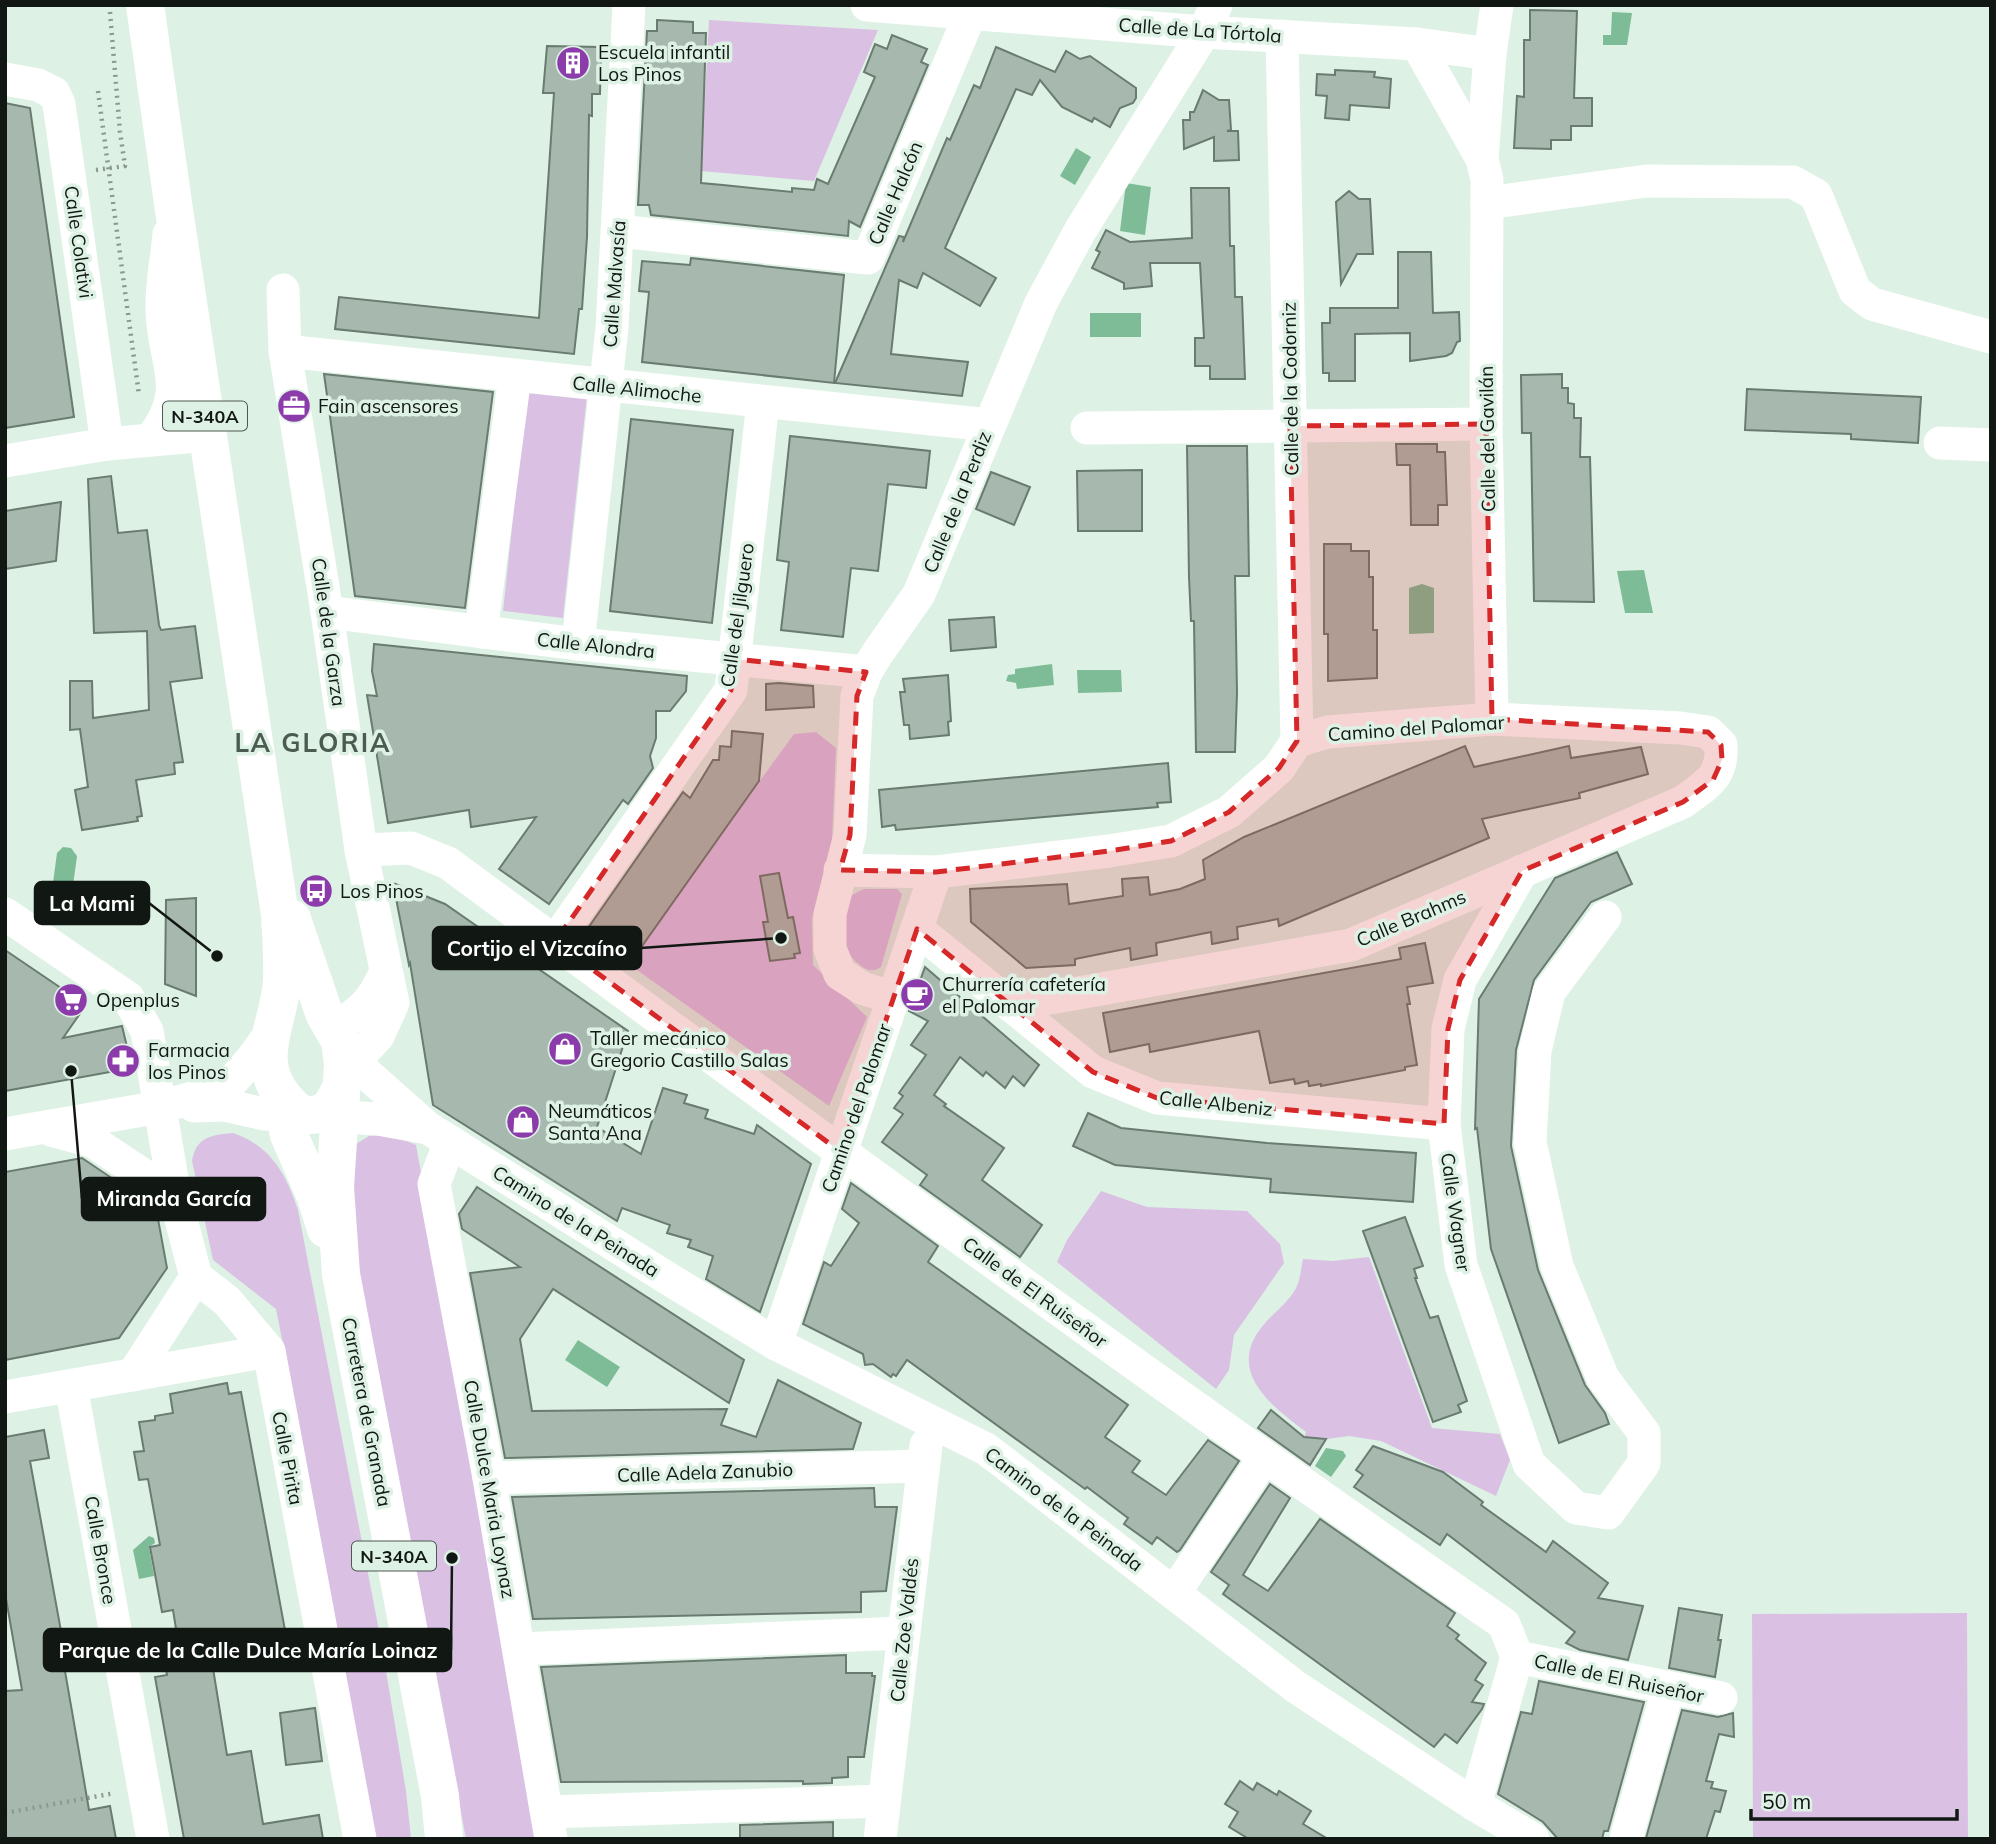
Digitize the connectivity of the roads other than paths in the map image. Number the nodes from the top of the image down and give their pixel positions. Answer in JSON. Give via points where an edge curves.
{"nodes":[{"id":1,"x":145,"y":5,"type":"edge"},
{"id":2,"x":629,"y":5,"type":"edge"},
{"id":3,"x":867,"y":5,"type":"edge"},
{"id":4,"x":1497,"y":5,"type":"edge"},
{"id":5,"x":972,"y":9,"type":"edge"},
{"id":6,"x":1210,"y":18,"type":"edge"},
{"id":7,"x":1282,"y":36,"type":"junction"},
{"id":8,"x":1418,"y":44,"type":"junction"},
{"id":9,"x":1490,"y":54,"type":"junction"},
{"id":10,"x":5,"y":79,"type":"edge"},
{"id":11,"x":1482,"y":159,"type":"junction"},
{"id":12,"x":1488,"y":203,"type":"junction"},
{"id":13,"x":173,"y":204,"type":"junction"},
{"id":14,"x":618,"y":230,"type":"junction"},
{"id":15,"x":283,"y":290,"type":"dead end"},
{"id":16,"x":1991,"y":337,"type":"edge"},
{"id":17,"x":285,"y":351,"type":"junction"},
{"id":18,"x":514,"y":376,"type":"junction"},
{"id":19,"x":607,"y":386,"type":"junction"},
{"id":20,"x":763,"y":402,"type":"junction"},
{"id":21,"x":1486,"y":424,"type":"junction"},
{"id":22,"x":989,"y":425,"type":"junction"},
{"id":23,"x":1290,"y":426,"type":"junction"},
{"id":24,"x":1087,"y":429,"type":"dead end"},
{"id":25,"x":208,"y":435,"type":"junction"},
{"id":26,"x":151,"y":439,"type":"junction"},
{"id":27,"x":1940,"y":443,"type":"dead end"},
{"id":28,"x":107,"y":444,"type":"junction"},
{"id":29,"x":1991,"y":445,"type":"edge"},
{"id":30,"x":5,"y":461,"type":"edge"},
{"id":31,"x":327,"y":612,"type":"junction"},
{"id":32,"x":481,"y":632,"type":"junction"},
{"id":33,"x":578,"y":644,"type":"junction"},
{"id":34,"x":734,"y":659,"type":"junction"},
{"id":35,"x":866,"y":672,"type":"junction"},
{"id":36,"x":1492,"y":719,"type":"junction"},
{"id":37,"x":1297,"y":741,"type":"junction"},
{"id":38,"x":1721,"y":745,"type":"joint"},
{"id":39,"x":268,"y":825,"type":"junction"},
{"id":40,"x":361,"y":850,"type":"junction"},
{"id":41,"x":840,"y":870,"type":"junction"},
{"id":42,"x":1522,"y":871,"type":"junction"},
{"id":43,"x":936,"y":872,"type":"junction"},
{"id":44,"x":5,"y":915,"type":"edge"},
{"id":45,"x":1605,"y":917,"type":"dead end"},
{"id":46,"x":916,"y":929,"type":"junction"},
{"id":47,"x":555,"y":942,"type":"junction"},
{"id":48,"x":893,"y":998,"type":"junction"},
{"id":49,"x":1010,"y":1005,"type":"junction"},
{"id":50,"x":272,"y":1027,"type":"junction"},
{"id":51,"x":324,"y":1077,"type":"junction"},
{"id":52,"x":160,"y":1107,"type":"junction"},
{"id":53,"x":1444,"y":1124,"type":"junction"},
{"id":54,"x":41,"y":1127,"type":"junction"},
{"id":55,"x":5,"y":1134,"type":"edge"},
{"id":56,"x":439,"y":1135,"type":"junction"},
{"id":57,"x":841,"y":1152,"type":"junction"},
{"id":58,"x":175,"y":1196,"type":"junction"},
{"id":59,"x":341,"y":1274,"type":"junction"},
{"id":60,"x":196,"y":1277,"type":"junction"},
{"id":61,"x":776,"y":1344,"type":"junction"},
{"id":62,"x":271,"y":1362,"type":"junction"},
{"id":63,"x":133,"y":1375,"type":"junction"},
{"id":64,"x":71,"y":1386,"type":"junction"},
{"id":65,"x":5,"y":1397,"type":"edge"},
{"id":66,"x":930,"y":1422,"type":"junction"},
{"id":67,"x":1264,"y":1458,"type":"junction"},
{"id":68,"x":922,"y":1466,"type":"junction"},
{"id":69,"x":489,"y":1478,"type":"junction"},
{"id":70,"x":1175,"y":1592,"type":"junction"},
{"id":71,"x":903,"y":1633,"type":"junction"},
{"id":72,"x":519,"y":1649,"type":"junction"},
{"id":73,"x":1517,"y":1657,"type":"junction"},
{"id":74,"x":1668,"y":1689,"type":"junction"},
{"id":75,"x":1721,"y":1698,"type":"dead end"},
{"id":76,"x":884,"y":1801,"type":"junction"},
{"id":77,"x":1475,"y":1805,"type":"junction"},
{"id":78,"x":549,"y":1825,"type":"edge"},
{"id":79,"x":153,"y":1839,"type":"edge"},
{"id":80,"x":360,"y":1839,"type":"edge"},
{"id":81,"x":444,"y":1839,"type":"edge"},
{"id":82,"x":880,"y":1839,"type":"edge"},
{"id":83,"x":1533,"y":1839,"type":"edge"},
{"id":84,"x":1626,"y":1839,"type":"edge"}],
"edges":[{"from":1,"to":13,"type":"highway","number":"N-340A"},
{"from":2,"to":14,"type":"street","name":"Calle Malvasía"},
{"from":3,"to":5,"type":"street","name":"Calle de La Tórtola"},
{"from":4,"to":9,"type":"street","name":"Calle del Gavilán"},
{"from":5,"to":6,"type":"street","name":"Calle de La Tórtola"},
{"from":5,"to":14,"type":"street","name":"Calle Halcón","via":[[868,258]]},
{"from":6,"to":7,"type":"street","name":"Calle de La Tórtola"},
{"from":6,"to":22,"type":"street","name":"Calle de la Perdiz","via":[[1080,230],[1041,303]]},
{"from":7,"to":8,"type":"street","name":"Calle de La Tórtola"},
{"from":7,"to":23,"type":"street","name":"Calle de la Codorniz"},
{"from":8,"to":9,"type":"street","name":"Calle de La Tórtola"},
{"from":8,"to":11,"type":"street","name":"Calle del Gavilán"},
{"from":9,"to":11,"type":"street","name":"Calle del Gavilán"},
{"from":10,"to":28,"type":"street","name":"Calle Colativi","via":[[38,85],[54,93],[59,104]]},
{"from":11,"to":12,"type":"street","name":"Calle del Gavilán"},
{"from":12,"to":16,"type":"street","via":[[1646,181],[1793,182],[1816,195],[1855,290],[1872,304]]},
{"from":12,"to":21,"type":"street","name":"Calle del Gavilán"},
{"from":13,"to":25,"type":"highway","number":"N-340A"},
{"from":13,"to":26,"type":"street","via":[[162,310],[172,403],[166,421]]},
{"from":14,"to":19,"type":"street","name":"Calle Malvasía"},
{"from":15,"to":17,"type":"street","name":"Calle de la Garza"},
{"from":17,"to":18,"type":"street","name":"Calle Alimoche"},
{"from":17,"to":31,"type":"street","name":"Calle de la Garza"},
{"from":18,"to":19,"type":"street","name":"Calle Alimoche"},
{"from":18,"to":32,"type":"street"},
{"from":19,"to":20,"type":"street","name":"Calle Alimoche"},
{"from":19,"to":33,"type":"street","name":"Calle Malvasía"},
{"from":20,"to":22,"type":"street","name":"Calle Alimoche"},
{"from":20,"to":34,"type":"street","name":"Calle del Jilguero"},
{"from":21,"to":23,"type":"street"},
{"from":21,"to":36,"type":"street","name":"Calle del Gavilán"},
{"from":22,"to":35,"type":"street","name":"Calle de la Perdiz","via":[[919,594]]},
{"from":23,"to":24,"type":"street"},
{"from":23,"to":37,"type":"street","name":"Calle de la Codorniz"},
{"from":25,"to":26,"type":"street"},
{"from":25,"to":39,"type":"highway","number":"N-340A"},
{"from":26,"to":28,"type":"street"},
{"from":27,"to":29,"type":"street"},
{"from":28,"to":30,"type":"street"},
{"from":31,"to":32,"type":"street","name":"Calle Alondra"},
{"from":31,"to":40,"type":"street","name":"Calle de la Garza"},
{"from":32,"to":33,"type":"street","name":"Calle Alondra"},
{"from":33,"to":34,"type":"street","name":"Calle Alondra"},
{"from":34,"to":35,"type":"street","name":"Calle Alondra"},
{"from":34,"to":47,"type":"street","name":"Calle del Jilguero","via":[[731,690]]},
{"from":35,"to":41,"type":"street","name":"Calle de la Perdiz","via":[[857,696],[849,835]]},
{"from":36,"to":37,"type":"street","name":"Camino del Palomar","via":[[1328,732]]},
{"from":36,"to":38,"type":"street","name":"Camino del Palomar","via":[[1680,728],[1708,732]]},
{"from":37,"to":43,"type":"street","via":[[1279,768],[1229,812],[1171,841]]},
{"from":38,"to":42,"type":"street","name":"Calle Brahms","via":[[1722,760],[1713,780],[1683,802]]},
{"from":39,"to":50,"type":"highway","number":"N-340A","via":[[280,915],[282,982]]},
{"from":39,"to":51,"type":"highway","number":"N-340A"},
{"from":40,"to":47,"type":"street","name":"Calle de El Ruiseñor","via":[[411,848],[448,863]]},
{"from":40,"to":51,"type":"street","name":"Calle de la Garza","via":[[389,988],[357,1014]]},
{"from":41,"to":43,"type":"street"},
{"from":41,"to":48,"type":"street","name":"Calle de la Perdiz","via":[[830,914],[830,949],[840,974],[862,988]]},
{"from":42,"to":49,"type":"street","name":"Calle Brahms","via":[[1350,945]]},
{"from":42,"to":53,"type":"street","name":"Calle Wagner","via":[[1460,980],[1448,1029]]},
{"from":43,"to":46,"type":"street","name":"Camino del Palomar"},
{"from":44,"to":52,"type":"street","via":[[128,998],[147,1031]]},
{"from":45,"to":53,"type":"street","name":"Calle Wagner","via":[[1549,992],[1535,1051],[1530,1142],[1557,1266],[1603,1378],[1644,1433],[1644,1463],[1608,1513],[1576,1508],[1529,1464],[1461,1265]]},
{"from":46,"to":48,"type":"street","name":"Camino del Palomar"},
{"from":46,"to":49,"type":"street","name":"Calle Albeniz"},
{"from":47,"to":57,"type":"street","name":"Calle de El Ruiseñor"},
{"from":48,"to":57,"type":"street","name":"Camino del Palomar"},
{"from":49,"to":53,"type":"street","name":"Calle Albeniz","via":[[1093,1072],[1157,1098]]},
{"from":50,"to":51,"type":"highway","number":"N-340A","via":[[267,1049],[272,1079]]},
{"from":50,"to":51,"type":"highway","via":[[283,1009],[295,1002],[315,1006]]},
{"from":50,"to":52,"type":"street","via":[[253,1059],[225,1089]]},
{"from":51,"to":52,"type":"street","via":[[264,1114],[224,1105]]},
{"from":51,"to":56,"type":"street","name":"Camino de la Peinada"},
{"from":51,"to":56,"type":"street","name":"Camino de la Peinada","via":[[367,1074]]},
{"from":51,"to":59,"type":"highway","number":"N-340A"},
{"from":51,"to":59,"type":"highway","number":"N-340A","via":[[289,1135],[316,1196]]},
{"from":52,"to":54,"type":"street"},
{"from":52,"to":58,"type":"street"},
{"from":54,"to":55,"type":"street"},
{"from":54,"to":58,"type":"street","via":[[92,1141]]},
{"from":56,"to":61,"type":"street","name":"Camino de la Peinada"},
{"from":56,"to":69,"type":"street","name":"Calle Dulce Maria Loynaz","via":[[433,1184]]},
{"from":57,"to":61,"type":"street","name":"Camino del Palomar"},
{"from":57,"to":67,"type":"street","name":"Calle de El Ruiseñor"},
{"from":58,"to":60,"type":"street"},
{"from":59,"to":81,"type":"highway","name":"Carretera de Granada","number":"N-340A","via":[[440,1796]]},
{"from":60,"to":62,"type":"street","name":"Calle Pirita","via":[[228,1301]]},
{"from":60,"to":63,"type":"street"},
{"from":61,"to":66,"type":"street","name":"Camino de la Peinada"},
{"from":62,"to":63,"type":"street"},
{"from":62,"to":80,"type":"street","name":"Calle Pirita"},
{"from":63,"to":64,"type":"street"},
{"from":64,"to":65,"type":"street"},
{"from":64,"to":79,"type":"street","name":"Calle Bronce"},
{"from":66,"to":68,"type":"street","name":"Calle Zoe Valdés"},
{"from":66,"to":70,"type":"street","name":"Camino de la Peinada","via":[[986,1449]]},
{"from":67,"to":70,"type":"street"},
{"from":67,"to":73,"type":"street","name":"Calle de El Ruiseñor","via":[[1504,1624]]},
{"from":68,"to":69,"type":"street","name":"Calle Adela Zanubio"},
{"from":68,"to":71,"type":"street","name":"Calle Zoe Valdés"},
{"from":69,"to":72,"type":"street","name":"Calle Dulce Maria Loynaz"},
{"from":70,"to":77,"type":"street","name":"Camino de la Peinada","via":[[1296,1687]]},
{"from":71,"to":72,"type":"street"},
{"from":71,"to":76,"type":"street","name":"Calle Zoe Valdés"},
{"from":72,"to":78,"type":"street","name":"Calle Dulce Maria Loynaz"},
{"from":73,"to":74,"type":"street","name":"Calle de El Ruiseñor"},
{"from":73,"to":77,"type":"street"},
{"from":74,"to":75,"type":"street","name":"Calle de El Ruiseñor"},
{"from":74,"to":84,"type":"street"},
{"from":76,"to":78,"type":"street"},
{"from":76,"to":82,"type":"street","name":"Calle Zoe Valdés"},
{"from":77,"to":83,"type":"street","name":"Camino de la Peinada"}]}
